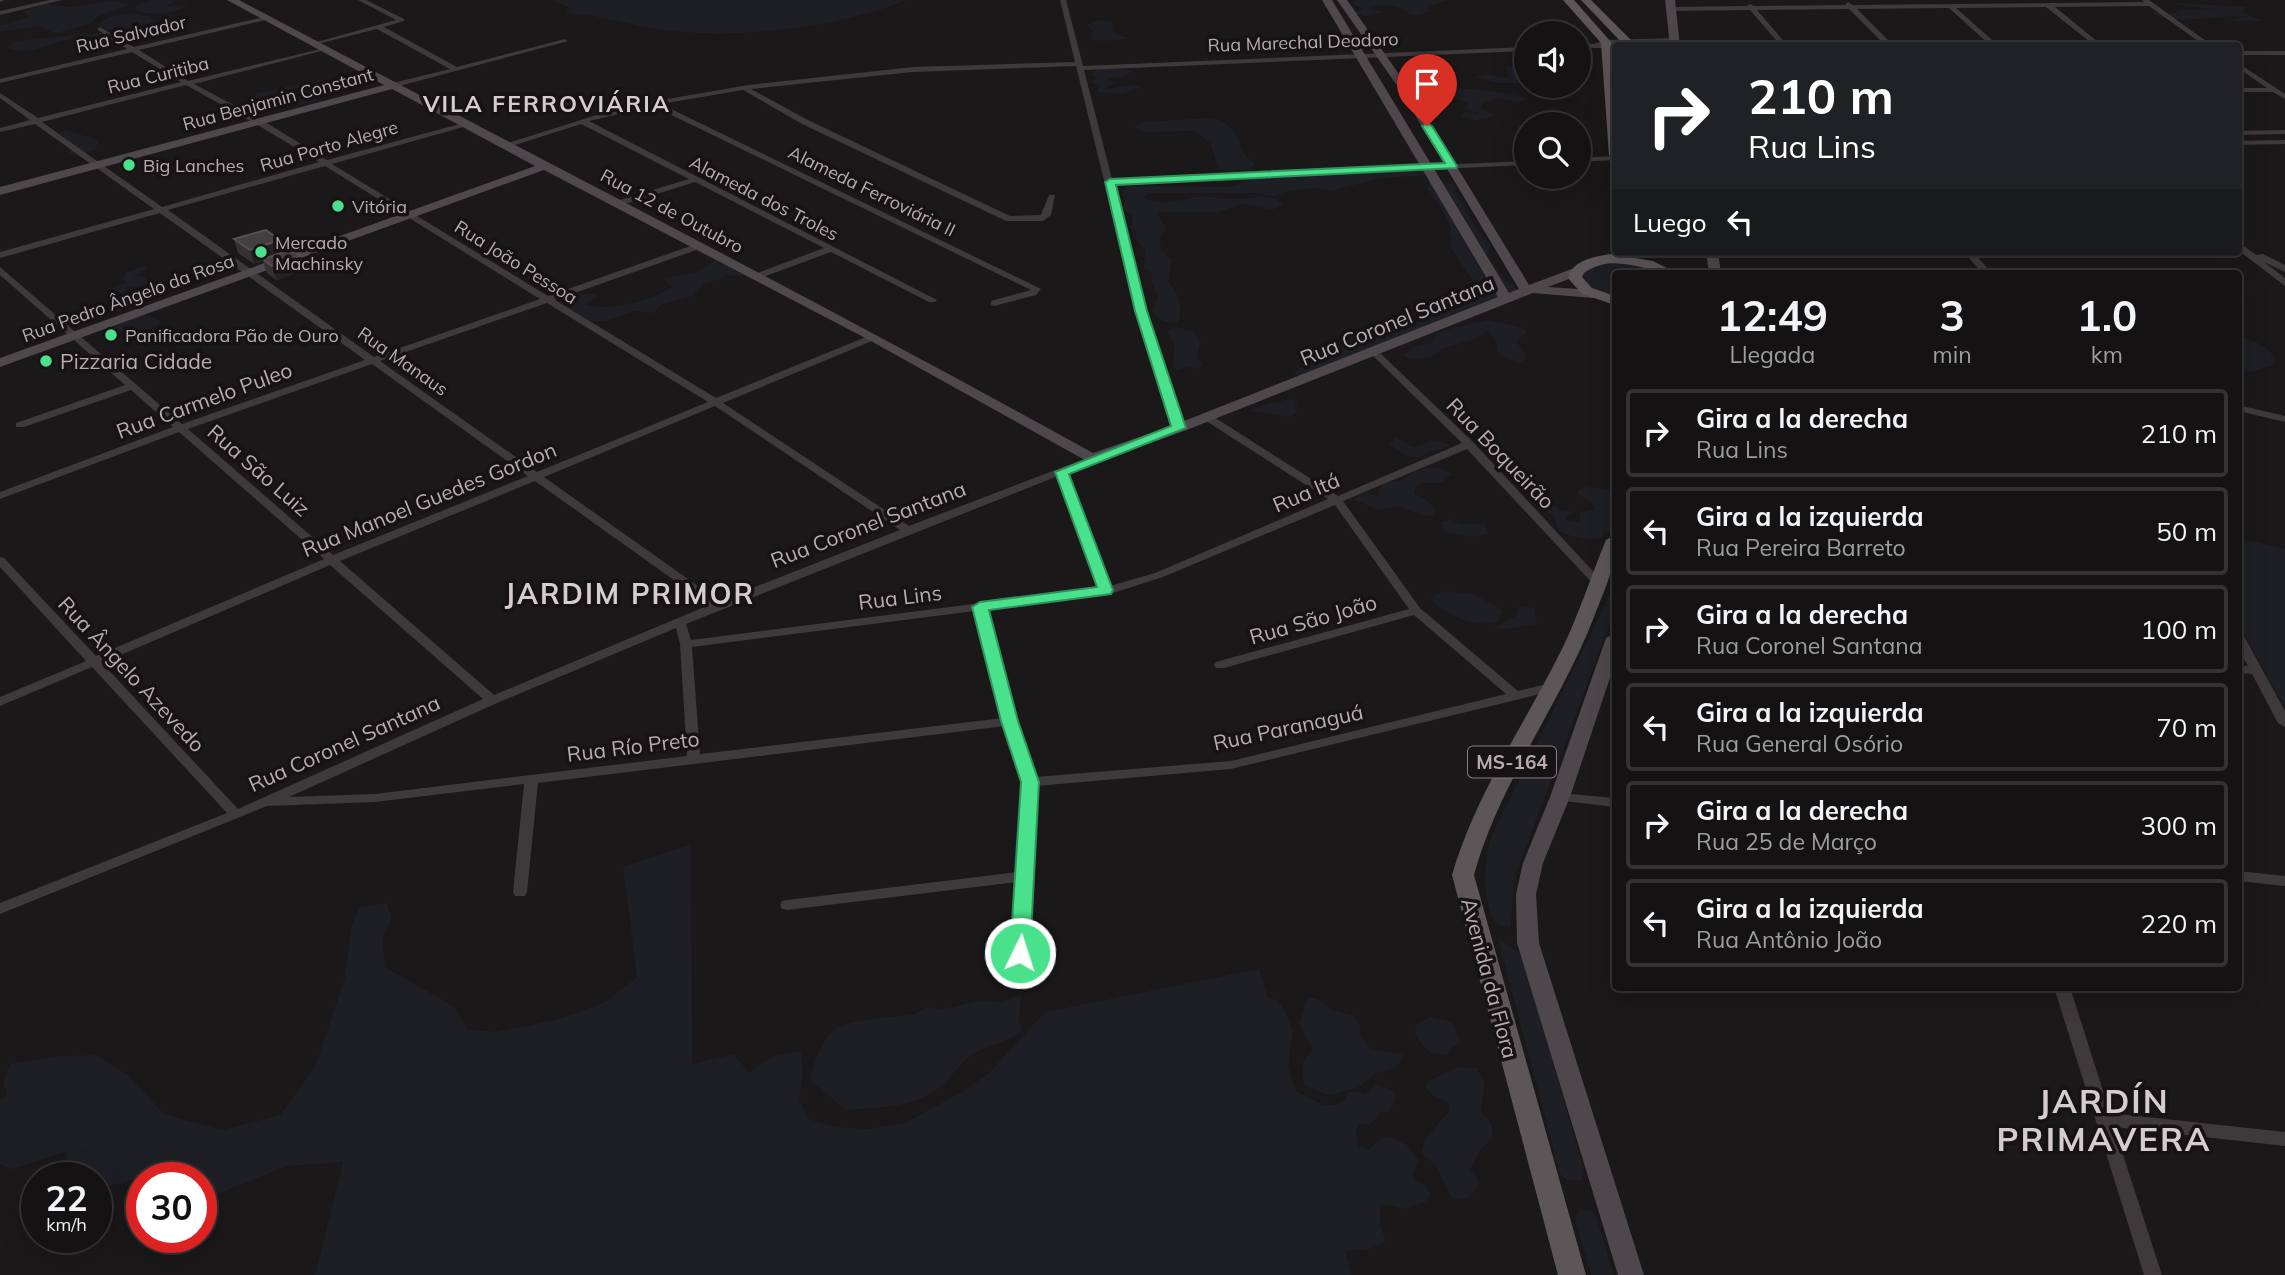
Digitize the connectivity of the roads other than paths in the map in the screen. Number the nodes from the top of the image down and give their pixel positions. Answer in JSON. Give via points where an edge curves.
{"nodes":[{"id":1,"x":59,"y":0,"type":"edge"},
{"id":2,"x":232,"y":0,"type":"edge"},
{"id":3,"x":361,"y":0,"type":"edge"},
{"id":4,"x":1063,"y":0,"type":"edge"},
{"id":5,"x":1326,"y":0,"type":"edge"},
{"id":6,"x":1568,"y":0,"type":"edge"},
{"id":7,"x":1586,"y":0,"type":"edge"},
{"id":8,"x":1745,"y":0,"type":"edge"},
{"id":9,"x":1843,"y":0,"type":"edge"},
{"id":10,"x":1943,"y":0,"type":"edge"},
{"id":11,"x":2148,"y":2,"type":"edge"},
{"id":12,"x":2046,"y":3,"type":"edge"},
{"id":13,"x":1346,"y":5,"type":"edge"},
{"id":14,"x":1671,"y":5,"type":"edge"},
{"id":15,"x":1950,"y":6,"type":"junction"},
{"id":16,"x":1851,"y":7,"type":"junction"},
{"id":17,"x":1752,"y":8,"type":"junction"},
{"id":18,"x":1334,"y":11,"type":"junction"},
{"id":19,"x":0,"y":13,"type":"edge"},
{"id":20,"x":268,"y":18,"type":"junction"},
{"id":21,"x":380,"y":28,"type":"junction"},
{"id":22,"x":100,"y":29,"type":"dead end"},
{"id":23,"x":565,"y":41,"type":"dead end"},
{"id":24,"x":1612,"y":42,"type":"edge"},
{"id":25,"x":1674,"y":42,"type":"edge"},
{"id":26,"x":1782,"y":42,"type":"edge"},
{"id":27,"x":1887,"y":42,"type":"edge"},
{"id":28,"x":1991,"y":42,"type":"edge"},
{"id":29,"x":2095,"y":42,"type":"edge"},
{"id":30,"x":2204,"y":42,"type":"edge"},
{"id":31,"x":1612,"y":43,"type":"edge"},
{"id":32,"x":1612,"y":44,"type":"edge"},
{"id":33,"x":1591,"y":45,"type":"edge"},
{"id":34,"x":319,"y":47,"type":"junction"},
{"id":35,"x":131,"y":50,"type":"junction"},
{"id":36,"x":1514,"y":50,"type":"edge"},
{"id":37,"x":2285,"y":53,"type":"edge"},
{"id":38,"x":2242,"y":54,"type":"edge"},
{"id":39,"x":1362,"y":55,"type":"junction"},
{"id":40,"x":1382,"y":55,"type":"junction"},
{"id":41,"x":1080,"y":66,"type":"junction"},
{"id":42,"x":2242,"y":68,"type":"edge"},
{"id":43,"x":456,"y":69,"type":"junction"},
{"id":44,"x":0,"y":80,"type":"edge"},
{"id":45,"x":189,"y":84,"type":"junction"},
{"id":46,"x":392,"y":86,"type":"junction"},
{"id":47,"x":1403,"y":87,"type":"junction"},
{"id":48,"x":745,"y":88,"type":"junction"},
{"id":49,"x":1379,"y":88,"type":"junction"},
{"id":50,"x":2242,"y":90,"type":"edge"},
{"id":51,"x":2275,"y":90,"type":"junction"},
{"id":52,"x":2285,"y":90,"type":"edge"},
{"id":53,"x":0,"y":95,"type":"edge"},
{"id":54,"x":2285,"y":97,"type":"edge"},
{"id":55,"x":653,"y":103,"type":"junction"},
{"id":56,"x":35,"y":121,"type":"junction"},
{"id":57,"x":259,"y":122,"type":"junction"},
{"id":58,"x":584,"y":122,"type":"junction"},
{"id":59,"x":464,"y":124,"type":"junction"},
{"id":60,"x":0,"y":130,"type":"edge"},
{"id":61,"x":2285,"y":132,"type":"edge"},
{"id":62,"x":2242,"y":133,"type":"edge"},
{"id":63,"x":2242,"y":142,"type":"edge"},
{"id":64,"x":2285,"y":142,"type":"edge"},
{"id":65,"x":506,"y":145,"type":"junction"},
{"id":66,"x":1612,"y":156,"type":"edge"},
{"id":67,"x":1591,"y":159,"type":"edge"},
{"id":68,"x":325,"y":163,"type":"junction"},
{"id":69,"x":1514,"y":163,"type":"edge"},
{"id":70,"x":98,"y":165,"type":"junction"},
{"id":71,"x":545,"y":166,"type":"junction"},
{"id":72,"x":1452,"y":166,"type":"junction"},
{"id":73,"x":1426,"y":167,"type":"junction"},
{"id":74,"x":692,"y":180,"type":"junction"},
{"id":75,"x":1110,"y":182,"type":"junction"},
{"id":76,"x":0,"y":191,"type":"edge"},
{"id":77,"x":1052,"y":197,"type":"dead end"},
{"id":78,"x":616,"y":204,"type":"junction"},
{"id":79,"x":159,"y":210,"type":"junction"},
{"id":80,"x":410,"y":215,"type":"junction"},
{"id":81,"x":699,"y":246,"type":"junction"},
{"id":82,"x":2242,"y":247,"type":"edge"},
{"id":83,"x":2242,"y":248,"type":"edge"},
{"id":84,"x":830,"y":249,"type":"junction"},
{"id":85,"x":0,"y":255,"type":"edge"},
{"id":86,"x":1611,"y":256,"type":"edge"},
{"id":87,"x":1972,"y":256,"type":"edge"},
{"id":88,"x":2285,"y":269,"type":"edge"},
{"id":89,"x":0,"y":270,"type":"edge"},
{"id":90,"x":1667,"y":270,"type":"edge"},
{"id":91,"x":1984,"y":270,"type":"edge"},
{"id":92,"x":1577,"y":271,"type":"junction"},
{"id":93,"x":249,"y":273,"type":"junction"},
{"id":94,"x":755,"y":277,"type":"junction"},
{"id":95,"x":2285,"y":283,"type":"edge"},
{"id":96,"x":1526,"y":290,"type":"junction"},
{"id":97,"x":1593,"y":294,"type":"junction"},
{"id":98,"x":545,"y":299,"type":"junction"},
{"id":99,"x":1506,"y":299,"type":"junction"},
{"id":100,"x":932,"y":300,"type":"dead end"},
{"id":101,"x":1612,"y":301,"type":"edge"},
{"id":102,"x":994,"y":303,"type":"dead end"},
{"id":103,"x":76,"y":335,"type":"junction"},
{"id":104,"x":874,"y":337,"type":"junction"},
{"id":105,"x":1374,"y":352,"type":"junction"},
{"id":106,"x":371,"y":360,"type":"junction"},
{"id":107,"x":0,"y":363,"type":"edge"},
{"id":108,"x":132,"y":386,"type":"junction"},
{"id":109,"x":715,"y":402,"type":"junction"},
{"id":110,"x":2242,"y":409,"type":"edge"},
{"id":111,"x":1208,"y":417,"type":"junction"},
{"id":112,"x":2285,"y":419,"type":"edge"},
{"id":113,"x":20,"y":425,"type":"dead end"},
{"id":114,"x":180,"y":428,"type":"junction"},
{"id":115,"x":1179,"y":428,"type":"junction"},
{"id":116,"x":1469,"y":444,"type":"junction"},
{"id":117,"x":1092,"y":459,"type":"junction"},
{"id":118,"x":1062,"y":472,"type":"junction"},
{"id":119,"x":536,"y":476,"type":"junction"},
{"id":120,"x":0,"y":496,"type":"edge"},
{"id":121,"x":1337,"y":500,"type":"junction"},
{"id":122,"x":909,"y":531,"type":"junction"},
{"id":123,"x":1612,"y":548,"type":"edge"},
{"id":124,"x":0,"y":560,"type":"edge"},
{"id":125,"x":332,"y":560,"type":"junction"},
{"id":126,"x":1159,"y":575,"type":"joint"},
{"id":127,"x":1598,"y":583,"type":"junction"},
{"id":128,"x":1106,"y":590,"type":"junction"},
{"id":129,"x":718,"y":606,"type":"junction"},
{"id":130,"x":980,"y":607,"type":"junction"},
{"id":131,"x":1416,"y":611,"type":"junction"},
{"id":132,"x":680,"y":622,"type":"junction"},
{"id":133,"x":2242,"y":643,"type":"edge"},
{"id":134,"x":686,"y":644,"type":"junction"},
{"id":135,"x":1612,"y":647,"type":"edge"},
{"id":136,"x":92,"y":662,"type":"junction"},
{"id":137,"x":1220,"y":665,"type":"dead end"},
{"id":138,"x":2242,"y":669,"type":"edge"},
{"id":139,"x":2257,"y":670,"type":"junction"},
{"id":140,"x":1551,"y":687,"type":"junction"},
{"id":141,"x":1516,"y":696,"type":"junction"},
{"id":142,"x":492,"y":700,"type":"junction"},
{"id":143,"x":0,"y":702,"type":"edge"},
{"id":144,"x":1010,"y":721,"type":"junction"},
{"id":145,"x":2285,"y":723,"type":"edge"},
{"id":146,"x":694,"y":760,"type":"junction"},
{"id":147,"x":531,"y":780,"type":"junction"},
{"id":148,"x":1030,"y":782,"type":"junction"},
{"id":149,"x":1560,"y":797,"type":"junction"},
{"id":150,"x":261,"y":802,"type":"junction"},
{"id":151,"x":1612,"y":803,"type":"edge"},
{"id":152,"x":236,"y":815,"type":"junction"},
{"id":153,"x":1025,"y":876,"type":"junction"},
{"id":154,"x":2242,"y":876,"type":"edge"},
{"id":155,"x":2285,"y":881,"type":"edge"},
{"id":156,"x":520,"y":892,"type":"dead end"},
{"id":157,"x":787,"y":905,"type":"dead end"},
{"id":158,"x":0,"y":909,"type":"edge"},
{"id":159,"x":1020,"y":953,"type":"dead end"},
{"id":160,"x":2063,"y":991,"type":"edge"},
{"id":161,"x":2104,"y":1119,"type":"junction"},
{"id":162,"x":2285,"y":1139,"type":"edge"},
{"id":163,"x":1573,"y":1275,"type":"edge"},
{"id":164,"x":1631,"y":1275,"type":"edge"},
{"id":165,"x":2152,"y":1275,"type":"edge"}],
"edges":[{"from":1,"to":19,"type":"street"},
{"from":2,"to":20,"type":"main road","name":"Rua 12 de Outubro"},
{"from":3,"to":21,"type":"street","name":"Rua Curitiba","via":[[402,20]]},
{"from":4,"to":41,"type":"street"},
{"from":5,"to":18,"type":"main road"},
{"from":6,"to":31,"type":"main road"},
{"from":7,"to":24,"type":"main road"},
{"from":8,"to":17,"type":"street"},
{"from":9,"to":16,"type":"street"},
{"from":10,"to":15,"type":"street"},
{"from":11,"to":12,"type":"street"},
{"from":11,"to":30,"type":"street"},
{"from":12,"to":15,"type":"street"},
{"from":12,"to":29,"type":"street"},
{"from":13,"to":18,"type":"main road"},
{"from":13,"to":40,"type":"main road"},
{"from":14,"to":17,"type":"street"},
{"from":14,"to":25,"type":"main road"},
{"from":15,"to":16,"type":"street"},
{"from":15,"to":28,"type":"street"},
{"from":16,"to":17,"type":"street"},
{"from":16,"to":27,"type":"street"},
{"from":17,"to":26,"type":"street"},
{"from":18,"to":39,"type":"main road"},
{"from":20,"to":34,"type":"main road","name":"Rua 12 de Outubro"},
{"from":20,"to":35,"type":"street","name":"Rua Salvador"},
{"from":21,"to":34,"type":"street","name":"Rua Curitiba"},
{"from":21,"to":43,"type":"street"},
{"from":22,"to":35,"type":"street","name":"Rua João Pessoa"},
{"from":23,"to":43,"type":"street","name":"Rua Benjamin Constant"},
{"from":32,"to":33,"type":"street"},
{"from":34,"to":45,"type":"street","name":"Rua Curitiba"},
{"from":34,"to":46,"type":"main road","name":"Rua 12 de Outubro"},
{"from":35,"to":44,"type":"street","name":"Rua Salvador"},
{"from":35,"to":45,"type":"street","name":"Rua João Pessoa"},
{"from":36,"to":40,"type":"street","name":"Rua Marechal Deodoro"},
{"from":37,"to":38,"type":"street"},
{"from":39,"to":40,"type":"street","name":"Rua Marechal Deodoro"},
{"from":39,"to":41,"type":"street","name":"Rua Marechal Deodoro"},
{"from":39,"to":49,"type":"main road"},
{"from":40,"to":47,"type":"main road"},
{"from":41,"to":48,"type":"street","name":"Rua Marechal Deodoro","via":[[932,66]]},
{"from":41,"to":75,"type":"street"},
{"from":42,"to":51,"type":"street"},
{"from":43,"to":46,"type":"street","name":"Rua Benjamin Constant"},
{"from":45,"to":56,"type":"street","name":"Rua Curitiba"},
{"from":45,"to":57,"type":"street","name":"Rua João Pessoa"},
{"from":46,"to":57,"type":"main road","name":"Rua Benjamin Constant"},
{"from":46,"to":59,"type":"main road","name":"Rua 12 de Outubro"},
{"from":47,"to":49,"type":"main road"},
{"from":47,"to":72,"type":"main road"},
{"from":48,"to":55,"type":"street","name":"Rua Marechal Deodoro"},
{"from":48,"to":77,"type":"street","via":[[805,122],[1009,219],[1043,218]]},
{"from":49,"to":73,"type":"main road"},
{"from":50,"to":51,"type":"street"},
{"from":51,"to":52,"type":"street"},
{"from":51,"to":54,"type":"street"},
{"from":53,"to":56,"type":"street","name":"Rua Manaus"},
{"from":55,"to":58,"type":"street","name":"Rua Marechal Deodoro"},
{"from":55,"to":102,"type":"street","name":"Alameda Ferroviária II","via":[[1036,289]]},
{"from":56,"to":60,"type":"street","name":"Rua Curitiba"},
{"from":56,"to":70,"type":"street","name":"Rua Manaus"},
{"from":57,"to":68,"type":"street","name":"Rua João Pessoa"},
{"from":57,"to":70,"type":"main road","name":"Rua Benjamin Constant"},
{"from":58,"to":65,"type":"street","name":"Rua Marechal Deodoro"},
{"from":58,"to":74,"type":"street","name":"Alameda dos Troles"},
{"from":59,"to":65,"type":"main road","name":"Rua 12 de Outubro"},
{"from":59,"to":68,"type":"street","name":"Rua Porto Alegre"},
{"from":61,"to":62,"type":"street"},
{"from":63,"to":64,"type":"street"},
{"from":65,"to":71,"type":"main road","name":"Rua 12 de Outubro"},
{"from":66,"to":67,"type":"street"},
{"from":68,"to":79,"type":"street","name":"Rua Porto Alegre"},
{"from":68,"to":80,"type":"street","name":"Rua João Pessoa"},
{"from":69,"to":72,"type":"street"},
{"from":70,"to":76,"type":"main road","name":"Rua Benjamin Constant"},
{"from":70,"to":79,"type":"street","name":"Rua Manaus"},
{"from":71,"to":78,"type":"main road","name":"Rua 12 de Outubro"},
{"from":71,"to":80,"type":"main road","name":"Rua Pedro Ângelo da Rosa"},
{"from":72,"to":73,"type":"street"},
{"from":72,"to":96,"type":"main road"},
{"from":73,"to":75,"type":"street"},
{"from":73,"to":99,"type":"main road"},
{"from":74,"to":78,"type":"street"},
{"from":74,"to":84,"type":"street","name":"Alameda dos Troles"},
{"from":75,"to":115,"type":"street","via":[[1141,311]]},
{"from":78,"to":81,"type":"main road","name":"Rua 12 de Outubro"},
{"from":79,"to":85,"type":"street","name":"Rua Porto Alegre"},
{"from":79,"to":93,"type":"street","name":"Rua Manaus"},
{"from":80,"to":93,"type":"main road","name":"Rua Pedro Ângelo da Rosa"},
{"from":80,"to":98,"type":"street","name":"Rua João Pessoa"},
{"from":81,"to":94,"type":"main road","name":"Rua 12 de Outubro"},
{"from":81,"to":98,"type":"street","name":"Rua Carmelo Puleo"},
{"from":82,"to":88,"type":"street"},
{"from":83,"to":95,"type":"street"},
{"from":84,"to":94,"type":"street"},
{"from":84,"to":100,"type":"street","name":"Alameda dos Troles"},
{"from":86,"to":90,"type":"main road"},
{"from":86,"to":92,"type":"main road"},
{"from":87,"to":91,"type":"street"},
{"from":89,"to":103,"type":"street","name":"Rua São Luiz"},
{"from":92,"to":96,"type":"main road","name":"Rua Coronel Santana"},
{"from":92,"to":97,"type":"main road","via":[[1579,285]]},
{"from":93,"to":103,"type":"main road","name":"Rua Pedro Ângelo da Rosa"},
{"from":93,"to":106,"type":"street","name":"Rua Manaus"},
{"from":94,"to":104,"type":"main road","name":"Rua 12 de Outubro"},
{"from":96,"to":97,"type":"main road","name":"Rua Coronel Santana"},
{"from":96,"to":99,"type":"main road","name":"Rua Coronel Santana"},
{"from":97,"to":101,"type":"main road"},
{"from":98,"to":106,"type":"street","name":"Rua Carmelo Puleo"},
{"from":98,"to":109,"type":"street","name":"Rua João Pessoa"},
{"from":99,"to":105,"type":"main road","name":"Rua Coronel Santana"},
{"from":103,"to":107,"type":"main road","name":"Rua Pedro Ângelo da Rosa"},
{"from":103,"to":108,"type":"street","name":"Rua São Luiz"},
{"from":104,"to":109,"type":"street","name":"Rua Manoel Guedes Gordon"},
{"from":104,"to":117,"type":"main road","name":"Rua 12 de Outubro"},
{"from":105,"to":111,"type":"main road","name":"Rua Coronel Santana"},
{"from":105,"to":116,"type":"street","name":"Rua Boqueirão"},
{"from":106,"to":114,"type":"street","name":"Rua Carmelo Puleo"},
{"from":106,"to":119,"type":"street","name":"Rua Manaus"},
{"from":108,"to":113,"type":"street"},
{"from":108,"to":114,"type":"street","name":"Rua São Luiz"},
{"from":109,"to":119,"type":"street","name":"Rua Manoel Guedes Gordon"},
{"from":109,"to":122,"type":"street","name":"Rua João Pessoa"},
{"from":110,"to":112,"type":"street"},
{"from":111,"to":115,"type":"main road","name":"Rua Coronel Santana"},
{"from":111,"to":121,"type":"street"},
{"from":114,"to":120,"type":"street","name":"Rua Carmelo Puleo"},
{"from":114,"to":125,"type":"street","name":"Rua São Luiz"},
{"from":115,"to":117,"type":"main road","name":"Rua Coronel Santana"},
{"from":116,"to":121,"type":"street","name":"Rua Itá"},
{"from":116,"to":127,"type":"street","name":"Rua Boqueirão"},
{"from":117,"to":118,"type":"street","name":"Rua Coronel Santana"},
{"from":118,"to":122,"type":"street","name":"Rua Coronel Santana"},
{"from":118,"to":128,"type":"street"},
{"from":119,"to":125,"type":"street","name":"Rua Manoel Guedes Gordon"},
{"from":119,"to":129,"type":"street","name":"Rua Manaus"},
{"from":121,"to":126,"type":"street","name":"Rua Itá"},
{"from":121,"to":131,"type":"street"},
{"from":122,"to":129,"type":"street","name":"Rua Coronel Santana"},
{"from":123,"to":127,"type":"main road","name":"Avenida da Flora","number":"MS-164"},
{"from":124,"to":136,"type":"street","name":"Rua Ângelo Azevedo"},
{"from":125,"to":136,"type":"street","name":"Rua Manoel Guedes Gordon"},
{"from":125,"to":142,"type":"street","name":"Rua São Luiz"},
{"from":126,"to":128,"type":"street","name":"Rua Lins"},
{"from":127,"to":140,"type":"main road","name":"Avenida da Flora","number":"MS-164"},
{"from":128,"to":130,"type":"street","name":"Rua Lins"},
{"from":129,"to":132,"type":"street","name":"Rua Coronel Santana"},
{"from":130,"to":134,"type":"street","name":"Rua Lins"},
{"from":130,"to":144,"type":"street"},
{"from":131,"to":137,"type":"street","name":"Rua São João"},
{"from":131,"to":141,"type":"street"},
{"from":132,"to":134,"type":"street"},
{"from":132,"to":142,"type":"street","name":"Rua Coronel Santana"},
{"from":133,"to":139,"type":"street"},
{"from":134,"to":146,"type":"street"},
{"from":135,"to":149,"type":"main road"},
{"from":136,"to":143,"type":"street","name":"Rua Manoel Guedes Gordon"},
{"from":136,"to":152,"type":"street","name":"Rua Ângelo Azevedo"},
{"from":138,"to":139,"type":"street"},
{"from":139,"to":145,"type":"street"},
{"from":140,"to":141,"type":"street","name":"Rua Paranaguá"},
{"from":140,"to":163,"type":"main road","name":"Avenida da Flora","number":"MS-164","via":[[1479,827],[1463,875]]},
{"from":141,"to":148,"type":"street","name":"Rua Paranaguá","via":[[1231,765]]},
{"from":142,"to":150,"type":"street","name":"Rua Coronel Santana"},
{"from":144,"to":146,"type":"street","name":"Rua Río Preto"},
{"from":144,"to":148,"type":"street"},
{"from":146,"to":147,"type":"street","name":"Rua Río Preto"},
{"from":147,"to":150,"type":"street","name":"Rua Río Preto","via":[[375,798]]},
{"from":147,"to":156,"type":"street"},
{"from":148,"to":153,"type":"street"},
{"from":149,"to":151,"type":"street"},
{"from":149,"to":164,"type":"main road","via":[[1533,863],[1526,894],[1528,943]]},
{"from":150,"to":152,"type":"street","name":"Rua Coronel Santana"},
{"from":152,"to":158,"type":"street","name":"Rua Coronel Santana"},
{"from":153,"to":157,"type":"street"},
{"from":153,"to":159,"type":"street"},
{"from":154,"to":155,"type":"street"},
{"from":160,"to":161,"type":"street"},
{"from":161,"to":162,"type":"street"},
{"from":161,"to":165,"type":"street"}]}
